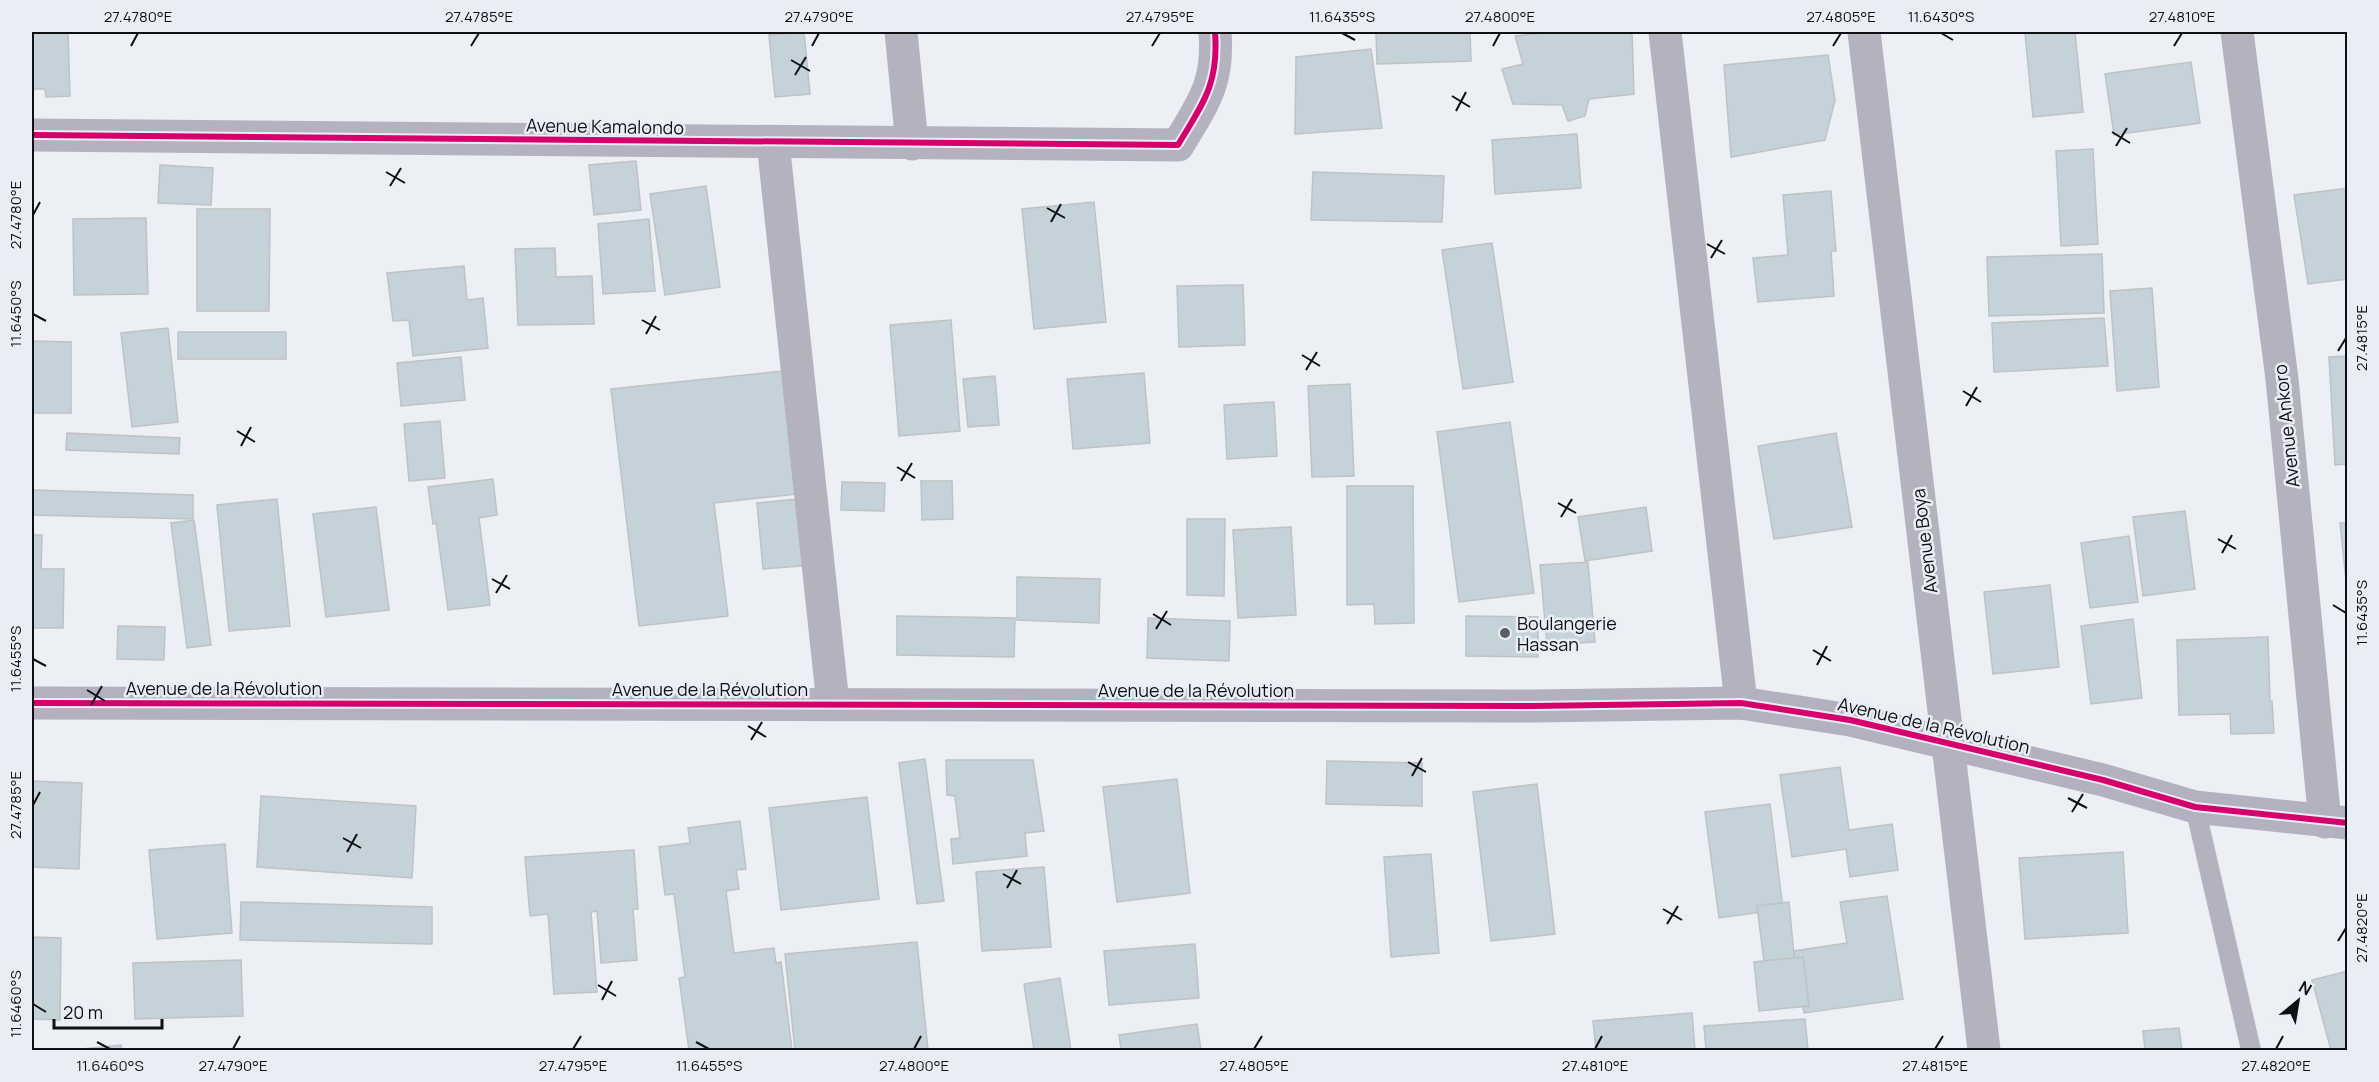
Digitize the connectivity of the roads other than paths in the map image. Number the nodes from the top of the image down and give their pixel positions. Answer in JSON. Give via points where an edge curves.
{"nodes":[{"id":1,"x":901,"y":32,"type":"edge"},
{"id":2,"x":1215,"y":32,"type":"edge"},
{"id":3,"x":1665,"y":32,"type":"edge"},
{"id":4,"x":1864,"y":32,"type":"edge"},
{"id":5,"x":2237,"y":32,"type":"edge"},
{"id":6,"x":32,"y":135,"type":"edge"},
{"id":7,"x":773,"y":142,"type":"junction"},
{"id":8,"x":912,"y":144,"type":"junction"},
{"id":9,"x":32,"y":703,"type":"edge"},
{"id":10,"x":1741,"y":703,"type":"junction"},
{"id":11,"x":833,"y":704,"type":"junction"},
{"id":12,"x":1948,"y":742,"type":"junction"},
{"id":13,"x":2195,"y":807,"type":"junction"},
{"id":14,"x":2336,"y":823,"type":"edge"},
{"id":15,"x":1984,"y":1050,"type":"edge"},
{"id":16,"x":2251,"y":1050,"type":"edge"}],
"edges":[{"from":1,"to":8,"type":"street"},
{"from":2,"to":8,"type":"street","name":"Avenue Kamalondo","via":[[1217,55],[1209,91],[1178,145]]},
{"from":3,"to":10,"type":"street"},
{"from":4,"to":12,"type":"street","name":"Avenue Boya"},
{"from":5,"to":14,"type":"street","name":"Avenue Ankoro"},
{"from":6,"to":7,"type":"street","name":"Avenue Kamalondo"},
{"from":7,"to":8,"type":"street","name":"Avenue Kamalondo"},
{"from":7,"to":11,"type":"street"},
{"from":9,"to":11,"type":"street","name":"Avenue de la Révolution"},
{"from":10,"to":11,"type":"street","name":"Avenue de la Révolution"},
{"from":10,"to":12,"type":"street","name":"Avenue de la Révolution","via":[[1851,720]]},
{"from":12,"to":13,"type":"street","name":"Avenue de la Révolution"},
{"from":12,"to":15,"type":"street","name":"Avenue Boya"},
{"from":13,"to":14,"type":"street","name":"Avenue de la Révolution"},
{"from":13,"to":16,"type":"lane"}]}
